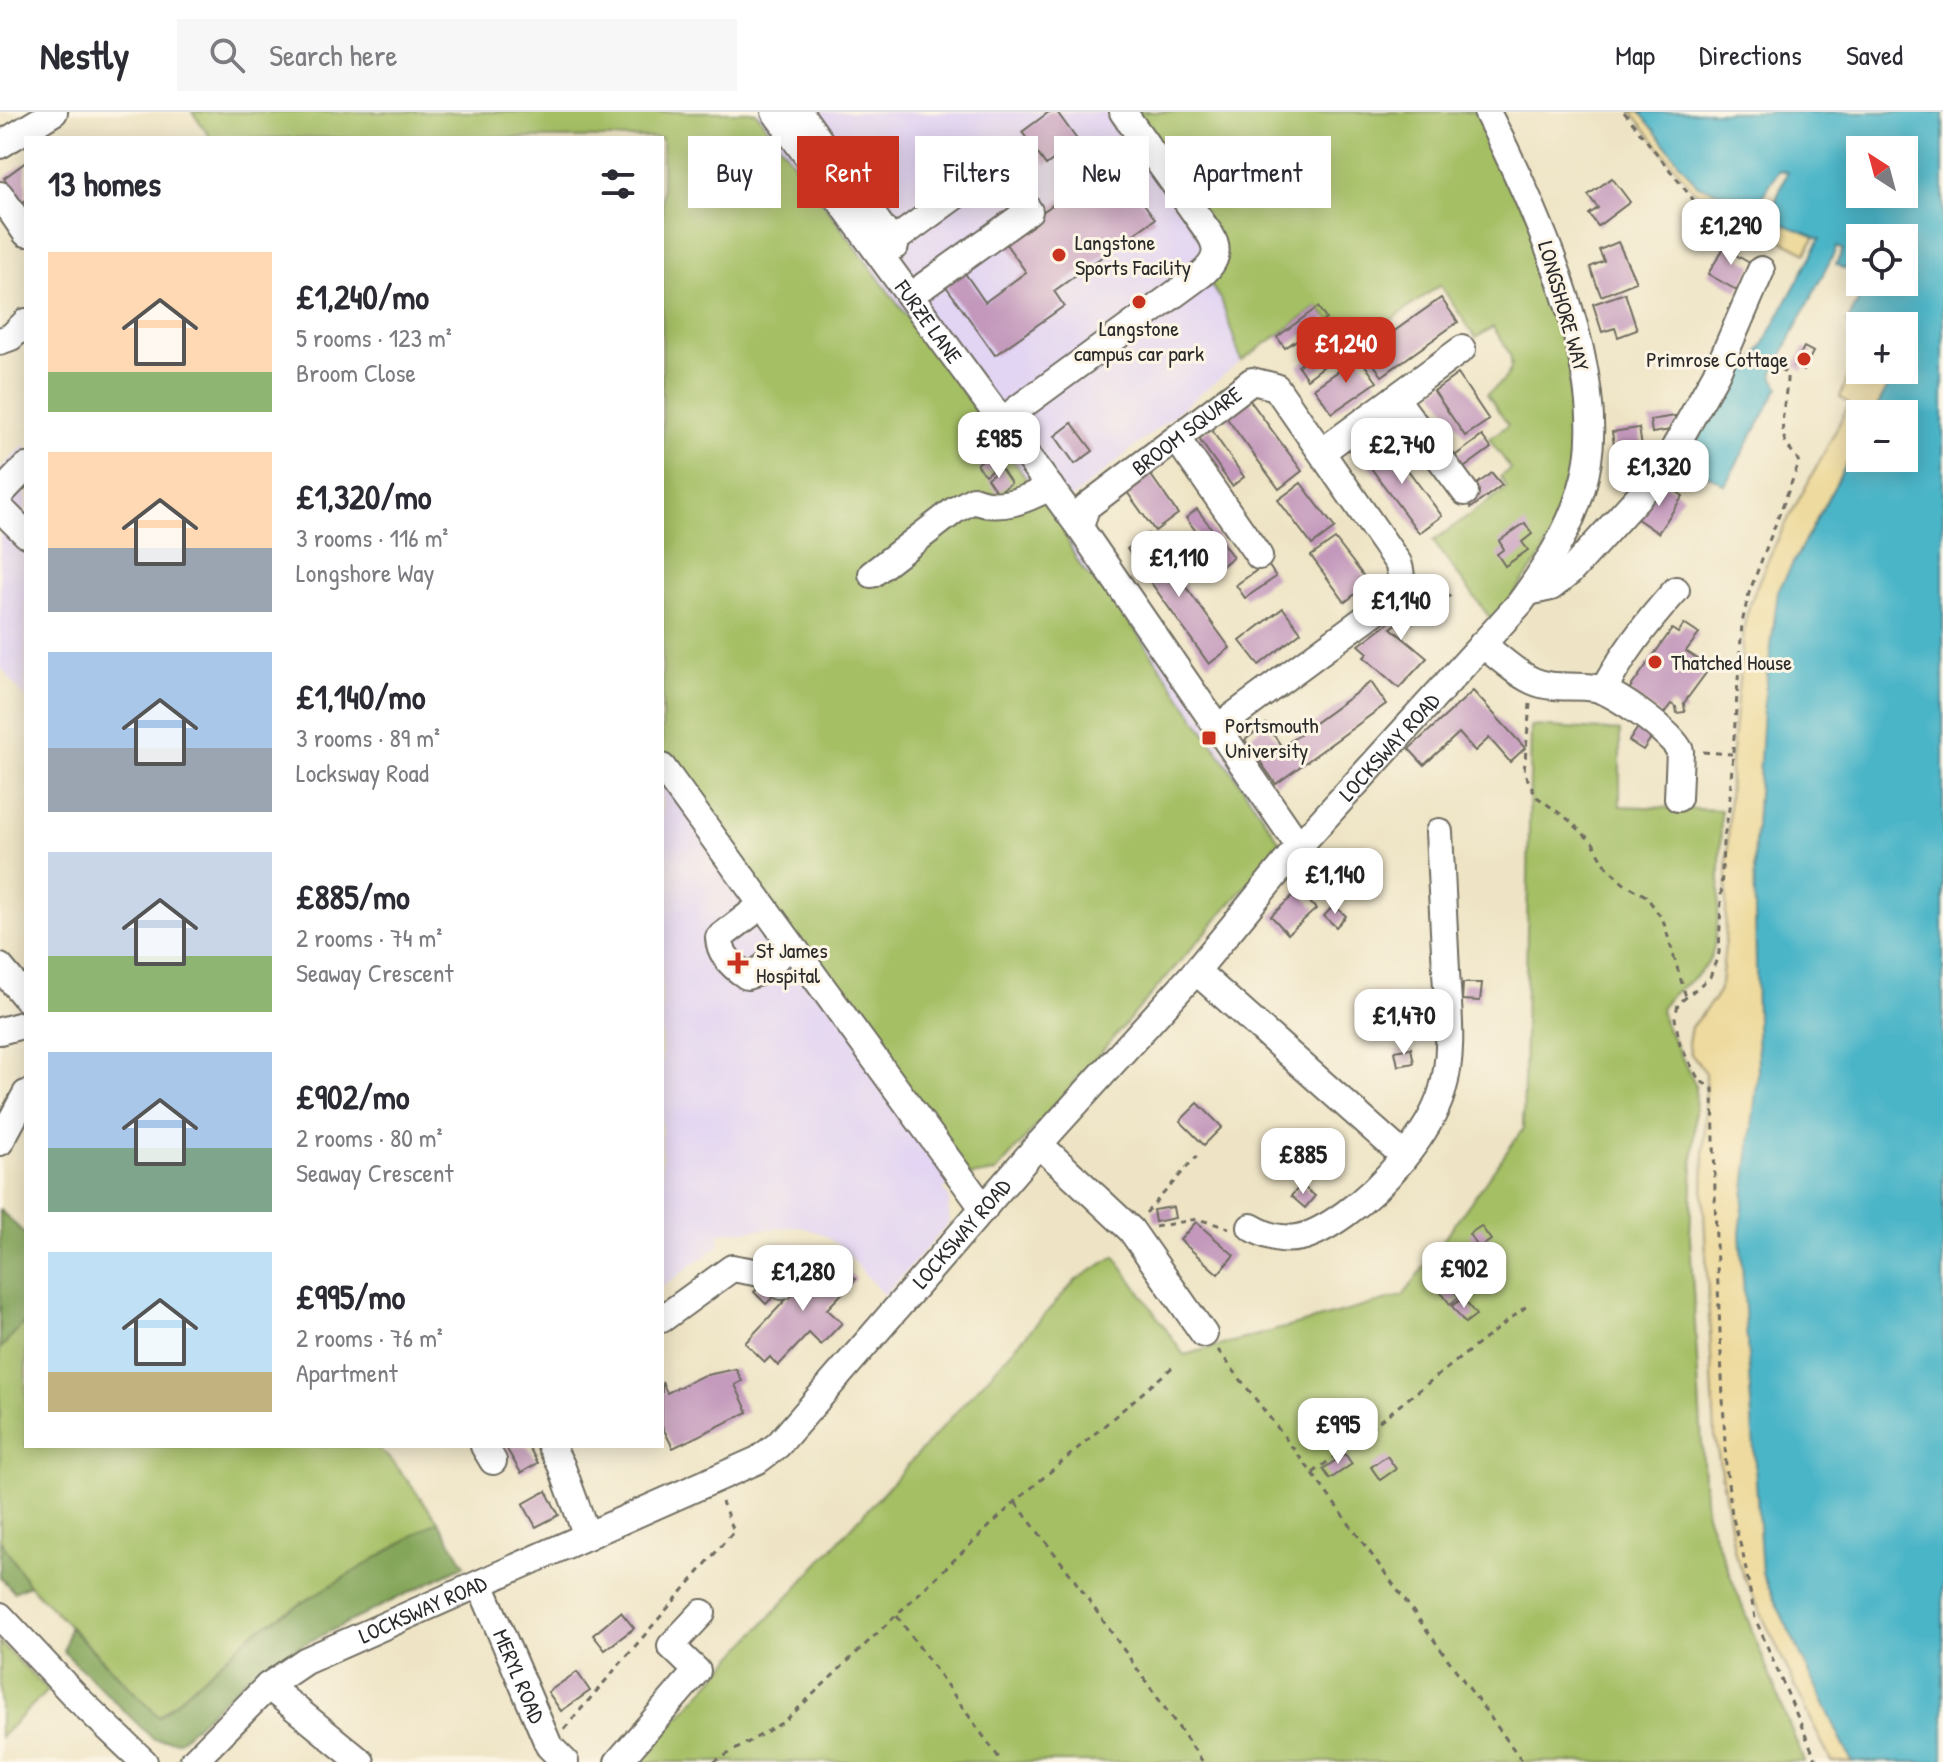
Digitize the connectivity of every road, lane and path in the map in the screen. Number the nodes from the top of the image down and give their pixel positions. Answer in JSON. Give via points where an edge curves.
{"nodes":[{"id":1,"x":54,"y":112,"type":"edge"},
{"id":2,"x":775,"y":112,"type":"edge"},
{"id":3,"x":799,"y":112,"type":"edge"},
{"id":4,"x":1123,"y":112,"type":"edge"},
{"id":5,"x":1487,"y":112,"type":"edge"},
{"id":6,"x":1624,"y":112,"type":"edge"},
{"id":7,"x":0,"y":145,"type":"edge"},
{"id":8,"x":0,"y":195,"type":"edge"},
{"id":9,"x":24,"y":229,"type":"edge"},
{"id":10,"x":892,"y":242,"type":"junction"},
{"id":11,"x":1761,"y":270,"type":"joint"},
{"id":12,"x":924,"y":286,"type":"junction"},
{"id":13,"x":24,"y":324,"type":"edge"},
{"id":14,"x":0,"y":341,"type":"edge"},
{"id":15,"x":1462,"y":349,"type":"dead end"},
{"id":16,"x":1751,"y":351,"type":"dead end"},
{"id":17,"x":1395,"y":398,"type":"junction"},
{"id":18,"x":1016,"y":410,"type":"junction"},
{"id":19,"x":1177,"y":439,"type":"junction"},
{"id":20,"x":1323,"y":451,"type":"junction"},
{"id":21,"x":24,"y":469,"type":"edge"},
{"id":22,"x":1050,"y":487,"type":"junction"},
{"id":23,"x":1465,"y":492,"type":"dead end"},
{"id":24,"x":0,"y":494,"type":"edge"},
{"id":25,"x":0,"y":508,"type":"edge"},
{"id":26,"x":1083,"y":517,"type":"junction"},
{"id":27,"x":24,"y":532,"type":"edge"},
{"id":28,"x":1259,"y":556,"type":"dead end"},
{"id":29,"x":872,"y":574,"type":"dead end"},
{"id":30,"x":1676,"y":590,"type":"dead end"},
{"id":31,"x":1528,"y":592,"type":"junction"},
{"id":32,"x":1482,"y":644,"type":"junction"},
{"id":33,"x":1533,"y":681,"type":"junction"},
{"id":34,"x":1603,"y":691,"type":"junction"},
{"id":35,"x":1217,"y":728,"type":"junction"},
{"id":36,"x":1680,"y":751,"type":"junction"},
{"id":37,"x":1732,"y":754,"type":"junction"},
{"id":38,"x":664,"y":770,"type":"edge"},
{"id":39,"x":1678,"y":798,"type":"dead end"},
{"id":40,"x":1439,"y":832,"type":"dead end"},
{"id":41,"x":1299,"y":846,"type":"junction"},
{"id":42,"x":762,"y":905,"type":"junction"},
{"id":43,"x":792,"y":946,"type":"junction"},
{"id":44,"x":0,"y":967,"type":"edge"},
{"id":45,"x":1196,"y":971,"type":"junction"},
{"id":46,"x":24,"y":996,"type":"edge"},
{"id":47,"x":1686,"y":997,"type":"junction"},
{"id":48,"x":24,"y":1025,"type":"edge"},
{"id":49,"x":0,"y":1031,"type":"edge"},
{"id":50,"x":24,"y":1098,"type":"edge"},
{"id":51,"x":0,"y":1142,"type":"edge"},
{"id":52,"x":1039,"y":1144,"type":"junction"},
{"id":53,"x":1197,"y":1156,"type":"dead end"},
{"id":54,"x":1404,"y":1156,"type":"junction"},
{"id":55,"x":984,"y":1209,"type":"junction"},
{"id":56,"x":1251,"y":1227,"type":"joint"},
{"id":57,"x":1131,"y":1230,"type":"junction"},
{"id":58,"x":782,"y":1286,"type":"dead end"},
{"id":59,"x":1528,"y":1305,"type":"dead end"},
{"id":60,"x":664,"y":1318,"type":"edge"},
{"id":61,"x":1204,"y":1334,"type":"joint"},
{"id":62,"x":1175,"y":1365,"type":"dead end"},
{"id":63,"x":552,"y":1448,"type":"edge"},
{"id":64,"x":1312,"y":1473,"type":"junction"},
{"id":65,"x":712,"y":1480,"type":"junction"},
{"id":66,"x":1015,"y":1502,"type":"junction"},
{"id":67,"x":587,"y":1536,"type":"junction"},
{"id":68,"x":480,"y":1584,"type":"junction"},
{"id":69,"x":702,"y":1613,"type":"dead end"},
{"id":70,"x":896,"y":1614,"type":"junction"},
{"id":71,"x":0,"y":1616,"type":"edge"},
{"id":72,"x":268,"y":1686,"type":"junction"},
{"id":73,"x":557,"y":1754,"type":"edge"},
{"id":74,"x":144,"y":1762,"type":"edge"},
{"id":75,"x":193,"y":1762,"type":"edge"},
{"id":76,"x":361,"y":1762,"type":"edge"},
{"id":77,"x":618,"y":1762,"type":"edge"},
{"id":78,"x":714,"y":1762,"type":"edge"},
{"id":79,"x":1002,"y":1762,"type":"edge"},
{"id":80,"x":1203,"y":1762,"type":"edge"},
{"id":81,"x":1523,"y":1762,"type":"edge"},
{"id":82,"x":1817,"y":1762,"type":"edge"}],
"edges":[{"from":1,"to":7,"type":"street"},
{"from":2,"to":22,"type":"street","name":"FURZE LANE"},
{"from":3,"to":10,"type":"street"},
{"from":4,"to":18,"type":"street","via":[[1210,234],[1217,255],[1202,274]]},
{"from":5,"to":31,"type":"street","name":"LONGSHORE WAY","via":[[1545,239],[1576,333],[1587,392],[1590,446],[1580,497]]},
{"from":6,"to":11,"type":"path","via":[[1695,202],[1756,252]]},
{"from":8,"to":9,"type":"street"},
{"from":10,"to":12,"type":"street"},
{"from":10,"to":12,"type":"street","via":[[996,166],[1029,211]]},
{"from":11,"to":31,"type":"street","via":[[1716,374],[1661,472],[1570,572],[1551,587]]},
{"from":12,"to":18,"type":"street"},
{"from":13,"to":14,"type":"street"},
{"from":15,"to":17,"type":"street"},
{"from":16,"to":37,"type":"path","via":[[1782,368],[1787,378],[1785,439],[1799,463],[1742,623]]},
{"from":17,"to":20,"type":"street"},
{"from":17,"to":23,"type":"street"},
{"from":18,"to":26,"type":"street"},
{"from":19,"to":20,"type":"street","name":"BROOM SQUARE","via":[[1252,381],[1276,387]]},
{"from":19,"to":26,"type":"street","name":"BROOM SQUARE"},
{"from":19,"to":28,"type":"street"},
{"from":20,"to":35,"type":"street","name":"BROOM SQUARE","via":[[1398,563],[1399,590]]},
{"from":21,"to":24,"type":"street"},
{"from":22,"to":26,"type":"street","name":"FURZE LANE"},
{"from":22,"to":29,"type":"street","via":[[997,506],[973,500]]},
{"from":25,"to":27,"type":"street"},
{"from":26,"to":35,"type":"street","name":"FURZE LANE"},
{"from":30,"to":34,"type":"street","via":[[1622,656]]},
{"from":31,"to":32,"type":"street","name":"LOCKSWAY ROAD"},
{"from":32,"to":33,"type":"street"},
{"from":32,"to":41,"type":"street","name":"LOCKSWAY ROAD"},
{"from":33,"to":34,"type":"street"},
{"from":33,"to":47,"type":"path","via":[[1524,772],[1537,797],[1593,843],[1623,883],[1646,896],[1663,920]]},
{"from":34,"to":36,"type":"street","via":[[1663,731]]},
{"from":35,"to":41,"type":"street","name":"FURZE LANE"},
{"from":36,"to":37,"type":"path"},
{"from":36,"to":39,"type":"street"},
{"from":37,"to":47,"type":"path","via":[[1719,953],[1710,977]]},
{"from":38,"to":42,"type":"street"},
{"from":40,"to":54,"type":"street","via":[[1448,1063],[1435,1111]]},
{"from":41,"to":45,"type":"street","name":"LOCKSWAY ROAD"},
{"from":42,"to":43,"type":"street"},
{"from":42,"to":43,"type":"street","via":[[719,938],[720,948],[747,976]]},
{"from":43,"to":55,"type":"street"},
{"from":44,"to":46,"type":"street"},
{"from":45,"to":52,"type":"street","name":"LOCKSWAY ROAD"},
{"from":45,"to":54,"type":"street"},
{"from":47,"to":82,"type":"path","via":[[1678,1004],[1680,1045],[1699,1080],[1713,1089],[1732,1515],[1755,1618]]},
{"from":48,"to":49,"type":"street"},
{"from":50,"to":51,"type":"street"},
{"from":52,"to":55,"type":"street","name":"LOCKSWAY ROAD"},
{"from":52,"to":57,"type":"street"},
{"from":53,"to":57,"type":"path"},
{"from":54,"to":56,"type":"street","via":[[1365,1198],[1322,1229],[1281,1240]]},
{"from":55,"to":65,"type":"street","name":"LOCKSWAY ROAD","via":[[778,1445]]},
{"from":56,"to":57,"type":"path","via":[[1236,1230],[1197,1219]]},
{"from":57,"to":61,"type":"street"},
{"from":58,"to":60,"type":"street","via":[[771,1275],[732,1268]]},
{"from":59,"to":64,"type":"path"},
{"from":61,"to":64,"type":"path"},
{"from":62,"to":66,"type":"path"},
{"from":63,"to":67,"type":"street"},
{"from":64,"to":81,"type":"path"},
{"from":65,"to":67,"type":"street","name":"LOCKSWAY ROAD"},
{"from":65,"to":73,"type":"path","via":[[734,1531]]},
{"from":66,"to":70,"type":"path"},
{"from":66,"to":80,"type":"path"},
{"from":67,"to":68,"type":"street","name":"LOCKSWAY ROAD"},
{"from":68,"to":72,"type":"street","name":"LOCKSWAY ROAD","via":[[305,1661]]},
{"from":68,"to":73,"type":"street","name":"MERYL ROAD"},
{"from":69,"to":77,"type":"street","via":[[671,1646],[697,1671]]},
{"from":70,"to":78,"type":"path","via":[[785,1721]]},
{"from":70,"to":79,"type":"path"},
{"from":71,"to":74,"type":"street"},
{"from":72,"to":75,"type":"street","name":"LOCKSWAY ROAD"},
{"from":72,"to":76,"type":"street"}]}
